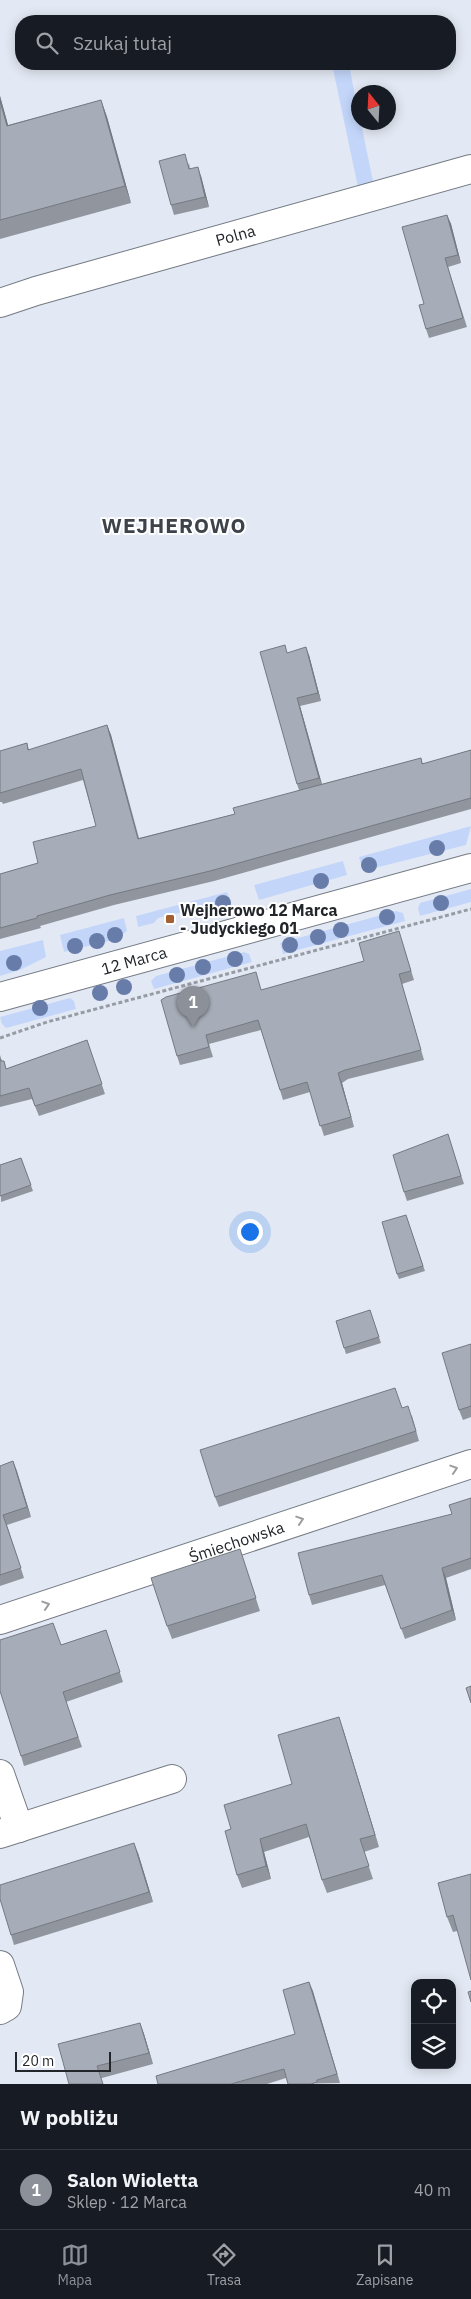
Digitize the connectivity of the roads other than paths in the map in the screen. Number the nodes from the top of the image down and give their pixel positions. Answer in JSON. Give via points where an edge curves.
{"nodes":[{"id":1,"x":471,"y":169,"type":"edge"},
{"id":2,"x":0,"y":303,"type":"edge"},
{"id":3,"x":471,"y":868,"type":"edge"},
{"id":4,"x":0,"y":997,"type":"edge"},
{"id":5,"x":471,"y":1464,"type":"edge"},
{"id":6,"x":0,"y":1620,"type":"edge"},
{"id":7,"x":0,"y":1774,"type":"edge"},
{"id":8,"x":172,"y":1779,"type":"dead end"},
{"id":9,"x":10,"y":1831,"type":"edge"},
{"id":10,"x":0,"y":1965,"type":"edge"},
{"id":11,"x":0,"y":2010,"type":"edge"}],
"edges":[{"from":1,"to":2,"type":"street","name":"Polna"},
{"from":3,"to":4,"type":"street","name":"12 Marca"},
{"from":6,"to":5,"type":"street","name":"Śmiechowska","one_way":true},
{"from":7,"to":9,"type":"street"},
{"from":8,"to":9,"type":"street"},
{"from":10,"to":11,"type":"street","via":[[9,1992],[7,2006]]}]}
